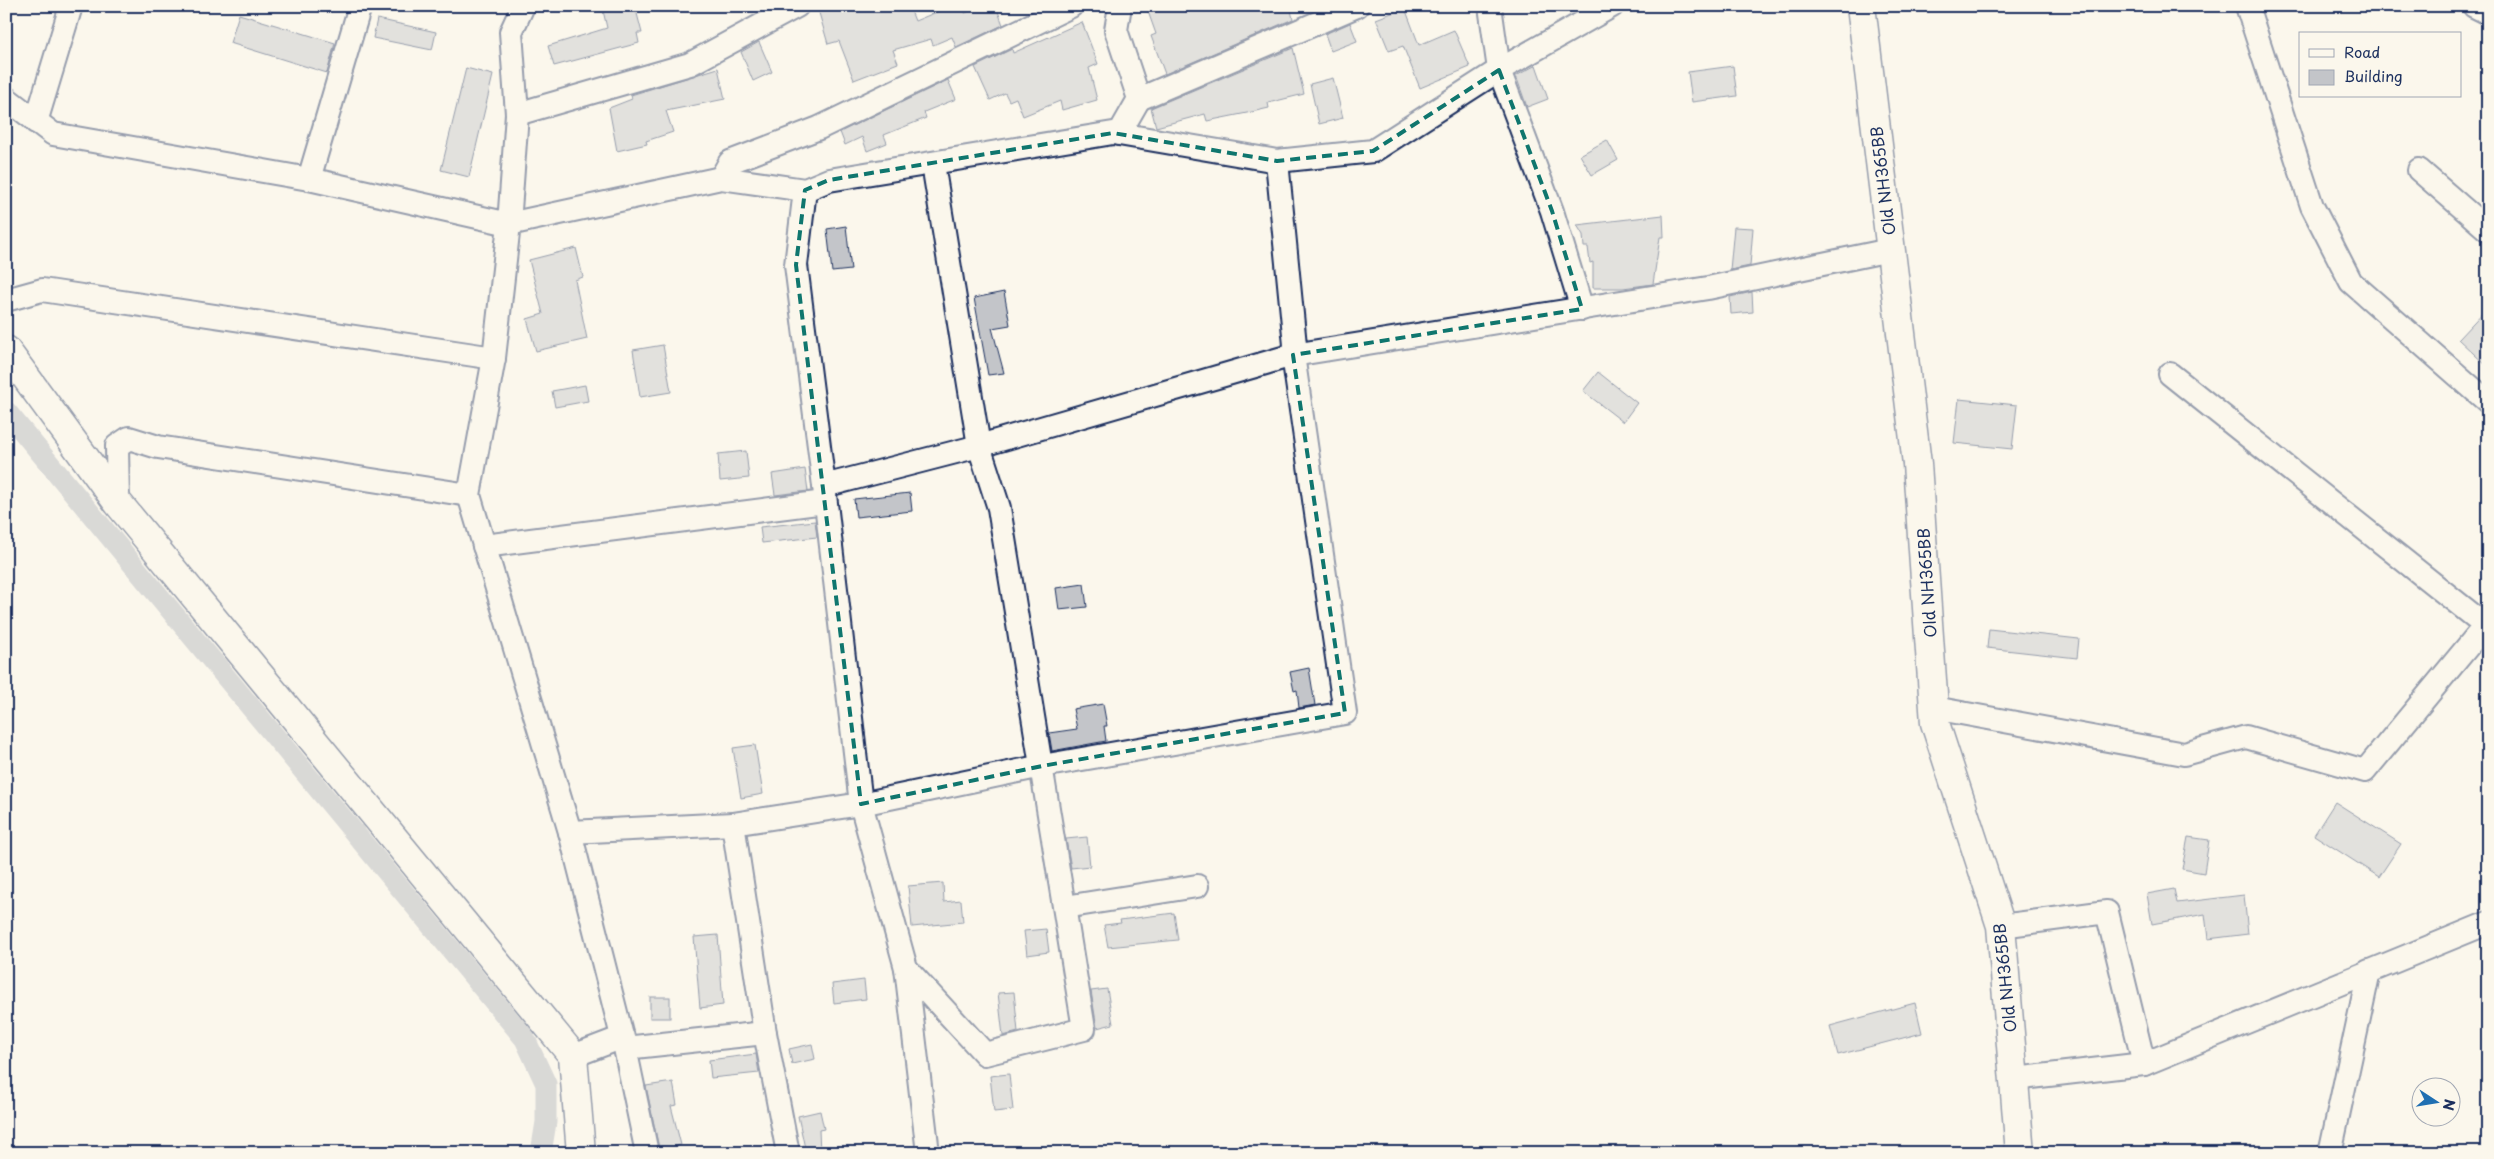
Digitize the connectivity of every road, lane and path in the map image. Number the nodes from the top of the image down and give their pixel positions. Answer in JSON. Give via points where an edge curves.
{"nodes":[{"id":1,"x":72,"y":6,"type":"edge"},
{"id":2,"x":360,"y":6,"type":"edge"},
{"id":3,"x":523,"y":6,"type":"edge"},
{"id":4,"x":797,"y":6,"type":"edge"},
{"id":5,"x":1071,"y":6,"type":"edge"},
{"id":6,"x":1120,"y":6,"type":"edge"},
{"id":7,"x":1356,"y":6,"type":"edge"},
{"id":8,"x":1490,"y":6,"type":"edge"},
{"id":9,"x":1612,"y":6,"type":"edge"},
{"id":10,"x":1861,"y":6,"type":"edge"},
{"id":11,"x":2247,"y":6,"type":"edge"},
{"id":12,"x":2474,"y":6,"type":"edge"},
{"id":13,"x":2488,"y":13,"type":"edge"},
{"id":14,"x":1498,"y":70,"type":"junction"},
{"id":15,"x":6,"y":98,"type":"edge"},
{"id":16,"x":1139,"y":99,"type":"junction"},
{"id":17,"x":517,"y":114,"type":"junction"},
{"id":18,"x":36,"y":122,"type":"junction"},
{"id":19,"x":1119,"y":134,"type":"junction"},
{"id":20,"x":1277,"y":161,"type":"junction"},
{"id":21,"x":933,"y":164,"type":"junction"},
{"id":22,"x":2419,"y":170,"type":"dead end"},
{"id":23,"x":721,"y":178,"type":"junction"},
{"id":24,"x":309,"y":179,"type":"junction"},
{"id":25,"x":805,"y":190,"type":"junction"},
{"id":26,"x":509,"y":224,"type":"junction"},
{"id":27,"x":2488,"y":230,"type":"edge"},
{"id":28,"x":1890,"y":250,"type":"junction"},
{"id":29,"x":6,"y":300,"type":"edge"},
{"id":30,"x":1582,"y":309,"type":"junction"},
{"id":31,"x":6,"y":350,"type":"edge"},
{"id":32,"x":1293,"y":355,"type":"junction"},
{"id":33,"x":494,"y":358,"type":"junction"},
{"id":34,"x":2170,"y":374,"type":"dead end"},
{"id":35,"x":2488,"y":402,"type":"edge"},
{"id":36,"x":979,"y":446,"type":"junction"},
{"id":37,"x":824,"y":494,"type":"junction"},
{"id":38,"x":469,"y":495,"type":"junction"},
{"id":39,"x":118,"y":503,"type":"junction"},
{"id":40,"x":484,"y":546,"type":"junction"},
{"id":41,"x":2486,"y":623,"type":"edge"},
{"id":42,"x":1934,"y":708,"type":"junction"},
{"id":43,"x":1042,"y":766,"type":"junction"},
{"id":44,"x":861,"y":804,"type":"junction"},
{"id":45,"x":733,"y":824,"type":"junction"},
{"id":46,"x":570,"y":832,"type":"junction"},
{"id":47,"x":1197,"y":886,"type":"dead end"},
{"id":48,"x":1065,"y":907,"type":"junction"},
{"id":49,"x":2488,"y":923,"type":"edge"},
{"id":50,"x":2001,"y":926,"type":"junction"},
{"id":51,"x":906,"y":968,"type":"junction"},
{"id":52,"x":2369,"y":971,"type":"junction"},
{"id":53,"x":765,"y":1033,"type":"junction"},
{"id":54,"x":624,"y":1043,"type":"junction"},
{"id":55,"x":573,"y":1056,"type":"junction"},
{"id":56,"x":2144,"y":1064,"type":"junction"},
{"id":57,"x":2014,"y":1079,"type":"junction"},
{"id":58,"x":581,"y":1153,"type":"edge"},
{"id":59,"x":647,"y":1153,"type":"edge"},
{"id":60,"x":788,"y":1153,"type":"edge"},
{"id":61,"x":928,"y":1153,"type":"edge"},
{"id":62,"x":2020,"y":1153,"type":"edge"},
{"id":63,"x":2330,"y":1153,"type":"edge"}],
"edges":[{"from":1,"to":18,"type":"street"},
{"from":2,"to":24,"type":"street"},
{"from":3,"to":17,"type":"street","via":[[510,32]]},
{"from":4,"to":17,"type":"street","via":[[690,64]]},
{"from":5,"to":23,"type":"street","via":[[819,128],[730,162]]},
{"from":6,"to":16,"type":"street","via":[[1116,30]]},
{"from":7,"to":16,"type":"street"},
{"from":8,"to":14,"type":"street"},
{"from":9,"to":14,"type":"street"},
{"from":10,"to":28,"type":"main road","name":"Old NH365BB"},
{"from":11,"to":35,"type":"street","via":[[2312,206],[2350,282]]},
{"from":12,"to":13,"type":"street"},
{"from":14,"to":20,"type":"street","via":[[1373,151]]},
{"from":14,"to":30,"type":"street","via":[[1552,211]]},
{"from":15,"to":18,"type":"street"},
{"from":16,"to":19,"type":"street"},
{"from":17,"to":26,"type":"street"},
{"from":18,"to":24,"type":"street","via":[[53,134]]},
{"from":19,"to":20,"type":"street"},
{"from":19,"to":21,"type":"street"},
{"from":20,"to":32,"type":"street","via":[[1295,345]]},
{"from":21,"to":25,"type":"street","via":[[829,180]]},
{"from":21,"to":36,"type":"street"},
{"from":22,"to":27,"type":"street"},
{"from":23,"to":25,"type":"street"},
{"from":23,"to":26,"type":"street"},
{"from":24,"to":26,"type":"street"},
{"from":25,"to":37,"type":"street","via":[[796,265]]},
{"from":26,"to":33,"type":"street"},
{"from":28,"to":30,"type":"street","via":[[1708,288]]},
{"from":28,"to":42,"type":"main road","name":"Old NH365BB","via":[[1917,464]]},
{"from":29,"to":33,"type":"street","via":[[42,290]]},
{"from":30,"to":32,"type":"street"},
{"from":31,"to":39,"type":"main road"},
{"from":32,"to":36,"type":"street"},
{"from":32,"to":43,"type":"street","via":[[1345,712]]},
{"from":33,"to":38,"type":"street"},
{"from":34,"to":41,"type":"street"},
{"from":36,"to":37,"type":"street"},
{"from":36,"to":43,"type":"street","via":[[1000,508]]},
{"from":37,"to":40,"type":"street"},
{"from":37,"to":44,"type":"street"},
{"from":38,"to":39,"type":"street","via":[[158,448],[129,438],[117,446]]},
{"from":38,"to":40,"type":"street"},
{"from":39,"to":55,"type":"main road"},
{"from":40,"to":46,"type":"street"},
{"from":41,"to":42,"type":"street","via":[[2365,771],[2246,737],[2184,754]]},
{"from":42,"to":50,"type":"main road","name":"Old NH365BB","via":[[1935,723]]},
{"from":43,"to":44,"type":"street"},
{"from":43,"to":48,"type":"street"},
{"from":44,"to":45,"type":"street"},
{"from":44,"to":51,"type":"street"},
{"from":45,"to":46,"type":"street"},
{"from":45,"to":53,"type":"street"},
{"from":46,"to":54,"type":"street"},
{"from":47,"to":48,"type":"street"},
{"from":48,"to":51,"type":"street","via":[[1084,1029],[985,1054]]},
{"from":49,"to":52,"type":"street"},
{"from":50,"to":56,"type":"street","via":[[2108,912]]},
{"from":50,"to":57,"type":"main road","name":"Old NH365BB"},
{"from":51,"to":61,"type":"street"},
{"from":52,"to":56,"type":"street"},
{"from":52,"to":63,"type":"street"},
{"from":53,"to":54,"type":"street"},
{"from":53,"to":60,"type":"street"},
{"from":54,"to":55,"type":"street"},
{"from":54,"to":59,"type":"street"},
{"from":55,"to":58,"type":"main road"},
{"from":56,"to":57,"type":"street"},
{"from":57,"to":62,"type":"main road","name":"Old NH365BB"}]}
